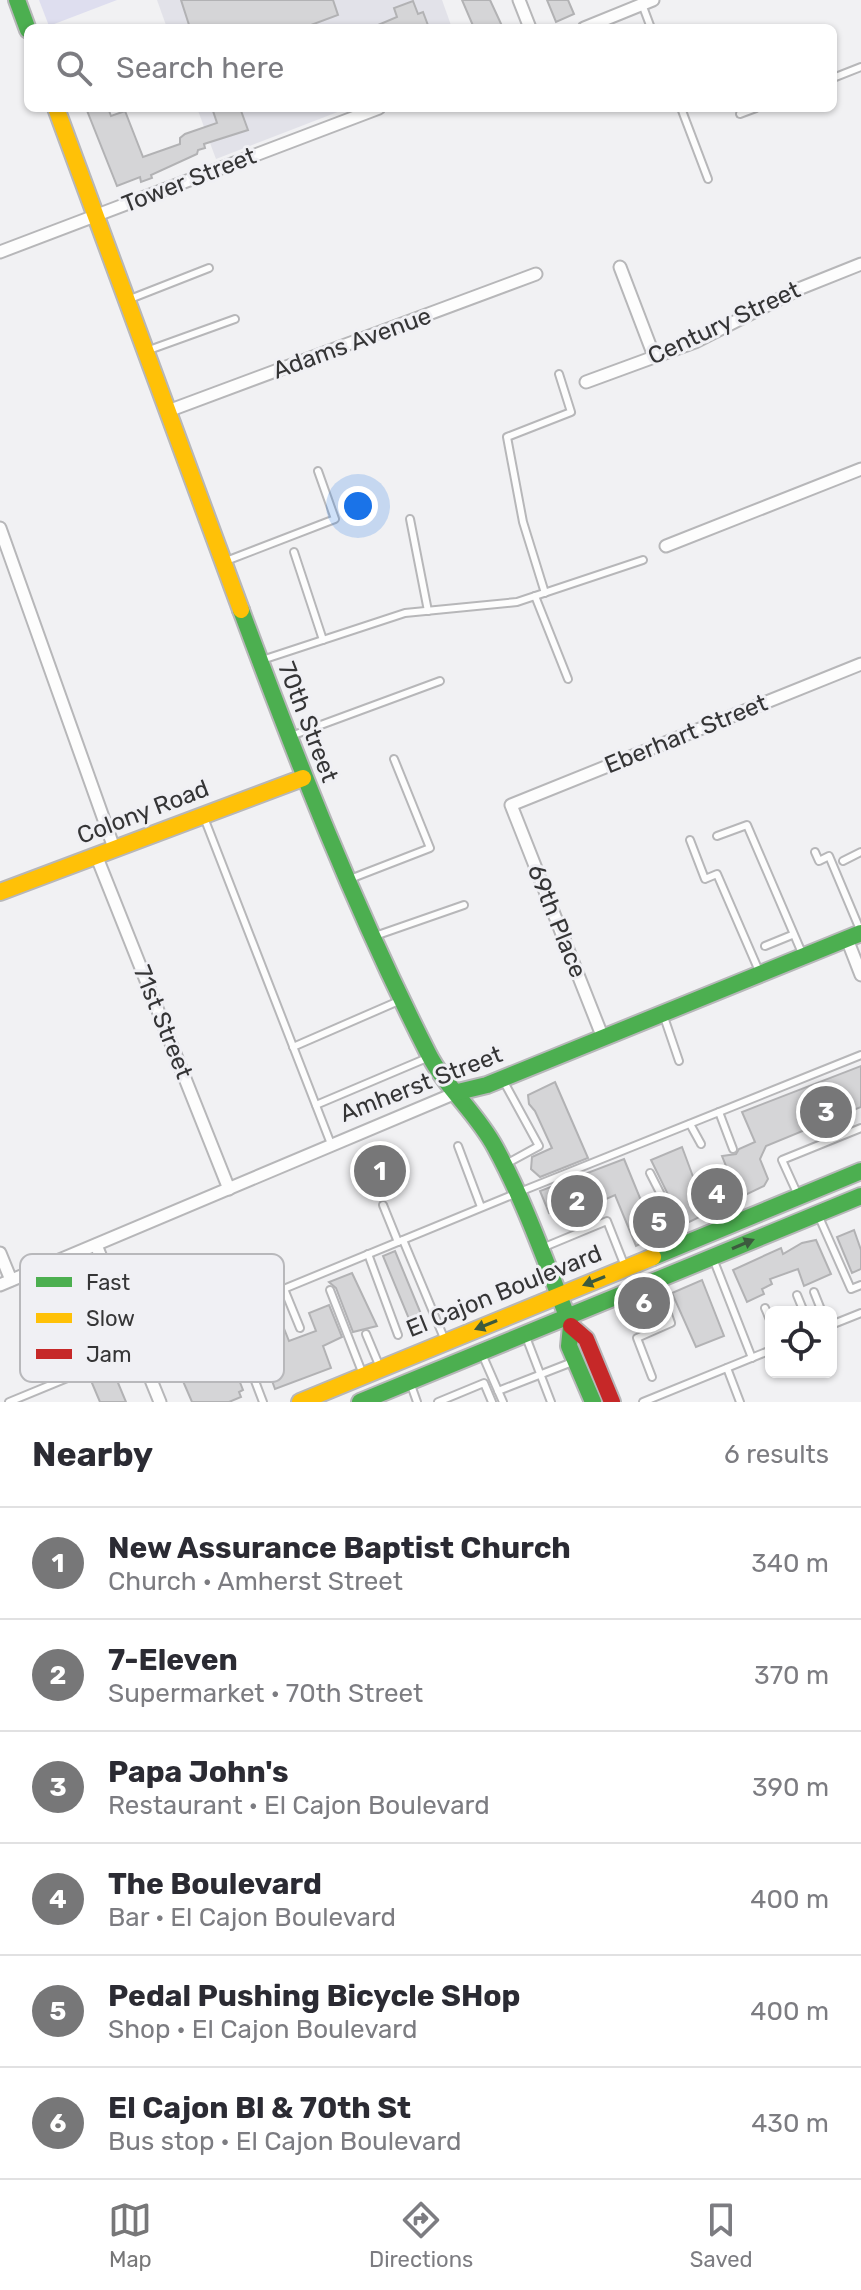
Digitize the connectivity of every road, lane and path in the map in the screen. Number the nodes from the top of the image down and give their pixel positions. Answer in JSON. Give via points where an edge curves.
{"nodes":[{"id":1,"x":17,"y":0,"type":"edge"},
{"id":2,"x":519,"y":0,"type":"edge"},
{"id":3,"x":648,"y":2,"type":"edge"},
{"id":4,"x":26,"y":24,"type":"edge"},
{"id":5,"x":528,"y":24,"type":"edge"},
{"id":6,"x":594,"y":24,"type":"edge"},
{"id":7,"x":651,"y":24,"type":"edge"},
{"id":8,"x":861,"y":67,"type":"edge"},
{"id":9,"x":837,"y":76,"type":"edge"},
{"id":10,"x":57,"y":112,"type":"edge"},
{"id":11,"x":368,"y":112,"type":"edge"},
{"id":12,"x":683,"y":112,"type":"edge"},
{"id":13,"x":745,"y":112,"type":"edge"},
{"id":14,"x":740,"y":114,"type":"dead end"},
{"id":15,"x":708,"y":179,"type":"dead end"},
{"id":16,"x":95,"y":216,"type":"junction"},
{"id":17,"x":0,"y":252,"type":"edge"},
{"id":18,"x":861,"y":264,"type":"edge"},
{"id":19,"x":620,"y":267,"type":"dead end"},
{"id":20,"x":209,"y":268,"type":"dead end"},
{"id":21,"x":536,"y":274,"type":"dead end"},
{"id":22,"x":126,"y":300,"type":"junction"},
{"id":23,"x":235,"y":319,"type":"dead end"},
{"id":24,"x":145,"y":351,"type":"junction"},
{"id":25,"x":654,"y":356,"type":"junction"},
{"id":26,"x":559,"y":374,"type":"dead end"},
{"id":27,"x":586,"y":382,"type":"dead end"},
{"id":28,"x":168,"y":411,"type":"junction"},
{"id":29,"x":861,"y":469,"type":"edge"},
{"id":30,"x":318,"y":471,"type":"dead end"},
{"id":31,"x":410,"y":519,"type":"dead end"},
{"id":32,"x":0,"y":528,"type":"edge"},
{"id":33,"x":666,"y":546,"type":"dead end"},
{"id":34,"x":294,"y":552,"type":"dead end"},
{"id":35,"x":643,"y":560,"type":"dead end"},
{"id":36,"x":223,"y":562,"type":"junction"},
{"id":37,"x":545,"y":593,"type":"junction"},
{"id":38,"x":535,"y":596,"type":"junction"},
{"id":39,"x":428,"y":611,"type":"junction"},
{"id":40,"x":323,"y":640,"type":"junction"},
{"id":41,"x":258,"y":661,"type":"junction"},
{"id":42,"x":861,"y":664,"type":"edge"},
{"id":43,"x":568,"y":679,"type":"dead end"},
{"id":44,"x":440,"y":681,"type":"dead end"},
{"id":45,"x":287,"y":737,"type":"junction"},
{"id":46,"x":394,"y":759,"type":"dead end"},
{"id":47,"x":303,"y":778,"type":"junction"},
{"id":48,"x":511,"y":805,"type":"joint"},
{"id":49,"x":203,"y":814,"type":"junction"},
{"id":50,"x":717,"y":836,"type":"dead end"},
{"id":51,"x":690,"y":840,"type":"dead end"},
{"id":52,"x":114,"y":848,"type":"junction"},
{"id":53,"x":815,"y":852,"type":"dead end"},
{"id":54,"x":861,"y":852,"type":"edge"},
{"id":55,"x":96,"y":855,"type":"junction"},
{"id":56,"x":843,"y":861,"type":"dead end"},
{"id":57,"x":346,"y":881,"type":"junction"},
{"id":58,"x":0,"y":892,"type":"edge"},
{"id":59,"x":464,"y":905,"type":"dead end"},
{"id":60,"x":792,"y":935,"type":"junction"},
{"id":61,"x":856,"y":935,"type":"edge"},
{"id":62,"x":372,"y":938,"type":"junction"},
{"id":63,"x":765,"y":946,"type":"dead end"},
{"id":64,"x":803,"y":957,"type":"junction"},
{"id":65,"x":760,"y":974,"type":"junction"},
{"id":66,"x":861,"y":975,"type":"edge"},
{"id":67,"x":401,"y":1000,"type":"junction"},
{"id":68,"x":663,"y":1013,"type":"junction"},
{"id":69,"x":603,"y":1038,"type":"junction"},
{"id":70,"x":293,"y":1047,"type":"junction"},
{"id":71,"x":861,"y":1055,"type":"edge"},
{"id":72,"x":430,"y":1057,"type":"junction"},
{"id":73,"x":679,"y":1061,"type":"dead end"},
{"id":74,"x":503,"y":1079,"type":"junction"},
{"id":75,"x":458,"y":1092,"type":"junction"},
{"id":76,"x":316,"y":1105,"type":"junction"},
{"id":77,"x":719,"y":1112,"type":"junction"},
{"id":78,"x":690,"y":1124,"type":"junction"},
{"id":79,"x":861,"y":1128,"type":"edge"},
{"id":80,"x":331,"y":1144,"type":"junction"},
{"id":81,"x":701,"y":1144,"type":"dead end"},
{"id":82,"x":458,"y":1146,"type":"dead end"},
{"id":83,"x":733,"y":1149,"type":"dead end"},
{"id":84,"x":504,"y":1165,"type":"junction"},
{"id":85,"x":861,"y":1171,"type":"edge"},
{"id":86,"x":650,"y":1173,"type":"dead end"},
{"id":87,"x":229,"y":1189,"type":"junction"},
{"id":88,"x":517,"y":1193,"type":"junction"},
{"id":89,"x":798,"y":1196,"type":"junction"},
{"id":90,"x":860,"y":1201,"type":"edge"},
{"id":91,"x":383,"y":1205,"type":"dead end"},
{"id":92,"x":481,"y":1207,"type":"junction"},
{"id":93,"x":817,"y":1213,"type":"junction"},
{"id":94,"x":400,"y":1241,"type":"junction"},
{"id":95,"x":685,"y":1243,"type":"junction"},
{"id":96,"x":96,"y":1245,"type":"junction"},
{"id":97,"x":539,"y":1249,"type":"junction"},
{"id":98,"x":0,"y":1253,"type":"edge"},
{"id":99,"x":74,"y":1254,"type":"edge"},
{"id":100,"x":100,"y":1254,"type":"edge"},
{"id":101,"x":368,"y":1254,"type":"junction"},
{"id":102,"x":712,"y":1257,"type":"junction"},
{"id":103,"x":625,"y":1268,"type":"junction"},
{"id":104,"x":656,"y":1279,"type":"junction"},
{"id":105,"x":5,"y":1282,"type":"edge"},
{"id":106,"x":861,"y":1285,"type":"edge"},
{"id":107,"x":284,"y":1289,"type":"joint"},
{"id":108,"x":330,"y":1290,"type":"dead end"},
{"id":109,"x":814,"y":1292,"type":"dead end"},
{"id":110,"x":558,"y":1295,"type":"junction"},
{"id":111,"x":797,"y":1295,"type":"dead end"},
{"id":112,"x":802,"y":1306,"type":"edge"},
{"id":113,"x":820,"y":1306,"type":"edge"},
{"id":114,"x":861,"y":1313,"type":"edge"},
{"id":115,"x":569,"y":1321,"type":"junction"},
{"id":116,"x":837,"y":1323,"type":"edge"},
{"id":117,"x":300,"y":1328,"type":"dead end"},
{"id":118,"x":366,"y":1334,"type":"dead end"},
{"id":119,"x":525,"y":1334,"type":"junction"},
{"id":120,"x":398,"y":1335,"type":"dead end"},
{"id":121,"x":445,"y":1342,"type":"junction"},
{"id":122,"x":482,"y":1353,"type":"junction"},
{"id":123,"x":765,"y":1353,"type":"edge"},
{"id":124,"x":752,"y":1358,"type":"junction"},
{"id":125,"x":575,"y":1361,"type":"junction"},
{"id":126,"x":727,"y":1368,"type":"junction"},
{"id":127,"x":380,"y":1369,"type":"junction"},
{"id":128,"x":541,"y":1374,"type":"junction"},
{"id":129,"x":363,"y":1376,"type":"junction"},
{"id":130,"x":652,"y":1377,"type":"dead end"},
{"id":131,"x":58,"y":1382,"type":"edge"},
{"id":132,"x":151,"y":1382,"type":"edge"},
{"id":133,"x":255,"y":1382,"type":"edge"},
{"id":134,"x":410,"y":1382,"type":"junction"},
{"id":135,"x":498,"y":1391,"type":"junction"},
{"id":136,"x":9,"y":1402,"type":"edge"},
{"id":137,"x":160,"y":1402,"type":"edge"},
{"id":138,"x":263,"y":1402,"type":"edge"},
{"id":139,"x":300,"y":1402,"type":"edge"},
{"id":140,"x":360,"y":1402,"type":"edge"},
{"id":141,"x":417,"y":1402,"type":"edge"},
{"id":142,"x":438,"y":1402,"type":"edge"},
{"id":143,"x":492,"y":1402,"type":"edge"},
{"id":144,"x":503,"y":1402,"type":"edge"},
{"id":145,"x":551,"y":1402,"type":"edge"},
{"id":146,"x":592,"y":1402,"type":"edge"},
{"id":147,"x":612,"y":1402,"type":"edge"},
{"id":148,"x":645,"y":1402,"type":"edge"},
{"id":149,"x":740,"y":1402,"type":"edge"}],
"edges":[{"from":1,"to":4,"type":"main road"},
{"from":2,"to":5,"type":"street"},
{"from":3,"to":6,"type":"street"},
{"from":3,"to":7,"type":"lane"},
{"from":8,"to":9,"type":"lane"},
{"from":10,"to":16,"type":"main road","name":"70th Street"},
{"from":11,"to":16,"type":"street","name":"Tower Street"},
{"from":12,"to":15,"type":"lane"},
{"from":13,"to":14,"type":"lane"},
{"from":16,"to":17,"type":"street","name":"Tower Street"},
{"from":16,"to":22,"type":"main road","name":"70th Street"},
{"from":18,"to":25,"type":"street","name":"Century Street"},
{"from":19,"to":25,"type":"street"},
{"from":20,"to":22,"type":"lane"},
{"from":21,"to":28,"type":"street","name":"Adams Avenue"},
{"from":22,"to":24,"type":"main road","name":"70th Street"},
{"from":23,"to":24,"type":"lane"},
{"from":24,"to":28,"type":"main road","name":"70th Street"},
{"from":25,"to":27,"type":"street","name":"Century Street"},
{"from":26,"to":37,"type":"lane","via":[[571,412],[507,437],[523,522]]},
{"from":28,"to":36,"type":"main road","name":"70th Street"},
{"from":29,"to":33,"type":"street"},
{"from":30,"to":36,"type":"lane","via":[[335,519]]},
{"from":31,"to":39,"type":"lane"},
{"from":32,"to":52,"type":"street"},
{"from":34,"to":40,"type":"lane"},
{"from":35,"to":37,"type":"lane"},
{"from":36,"to":41,"type":"main road","name":"70th Street"},
{"from":37,"to":38,"type":"lane"},
{"from":38,"to":39,"type":"lane"},
{"from":38,"to":43,"type":"lane"},
{"from":39,"to":40,"type":"lane","via":[[405,613]]},
{"from":40,"to":41,"type":"lane"},
{"from":41,"to":45,"type":"main road","name":"70th Street"},
{"from":42,"to":48,"type":"street","name":"Eberhart Street"},
{"from":44,"to":45,"type":"lane"},
{"from":45,"to":47,"type":"main road","name":"70th Street"},
{"from":46,"to":57,"type":"lane","via":[[430,848]]},
{"from":47,"to":49,"type":"main road","name":"Colony Road"},
{"from":47,"to":57,"type":"main road","name":"70th Street"},
{"from":48,"to":69,"type":"street","name":"69th Place"},
{"from":49,"to":52,"type":"main road","name":"Colony Road"},
{"from":49,"to":70,"type":"lane"},
{"from":50,"to":60,"type":"lane","via":[[747,825]]},
{"from":51,"to":65,"type":"lane","via":[[705,879],[717,874]]},
{"from":52,"to":55,"type":"main road","name":"Colony Road"},
{"from":53,"to":61,"type":"lane","via":[[819,861],[829,856]]},
{"from":54,"to":56,"type":"lane"},
{"from":55,"to":58,"type":"main road","name":"Colony Road"},
{"from":55,"to":87,"type":"street","name":"71st Street"},
{"from":57,"to":62,"type":"main road","name":"70th Street"},
{"from":59,"to":62,"type":"lane"},
{"from":60,"to":63,"type":"lane"},
{"from":60,"to":64,"type":"lane"},
{"from":61,"to":64,"type":"main road","name":"Amherst Street"},
{"from":61,"to":66,"type":"street"},
{"from":62,"to":67,"type":"main road","name":"70th Street"},
{"from":64,"to":65,"type":"main road","name":"Amherst Street"},
{"from":65,"to":68,"type":"main road","name":"Amherst Street"},
{"from":67,"to":70,"type":"lane"},
{"from":67,"to":72,"type":"main road","name":"70th Street"},
{"from":68,"to":69,"type":"main road","name":"Amherst Street"},
{"from":68,"to":73,"type":"lane"},
{"from":69,"to":74,"type":"main road","name":"Amherst Street"},
{"from":70,"to":76,"type":"lane"},
{"from":71,"to":77,"type":"lane"},
{"from":72,"to":75,"type":"main road","name":"70th Street"},
{"from":72,"to":76,"type":"lane"},
{"from":74,"to":75,"type":"main road","name":"Amherst Street"},
{"from":74,"to":84,"type":"lane","via":[[539,1146]]},
{"from":75,"to":80,"type":"street","name":"Amherst Street"},
{"from":75,"to":84,"type":"main road","name":"70th Street"},
{"from":76,"to":80,"type":"lane"},
{"from":77,"to":78,"type":"lane"},
{"from":77,"to":83,"type":"lane"},
{"from":78,"to":81,"type":"lane"},
{"from":78,"to":88,"type":"lane"},
{"from":79,"to":89,"type":"lane","via":[[782,1160]]},
{"from":80,"to":87,"type":"street","name":"Amherst Street"},
{"from":82,"to":92,"type":"lane"},
{"from":84,"to":88,"type":"main road","name":"70th Street"},
{"from":85,"to":89,"type":"main road","name":"El Cajon Boulevard"},
{"from":86,"to":95,"type":"lane"},
{"from":87,"to":96,"type":"street","name":"Amherst Street"},
{"from":88,"to":92,"type":"lane"},
{"from":88,"to":97,"type":"main road","name":"70th Street"},
{"from":89,"to":95,"type":"main road","name":"El Cajon Boulevard"},
{"from":90,"to":93,"type":"main road","name":"El Cajon Boulevard"},
{"from":91,"to":94,"type":"lane"},
{"from":92,"to":94,"type":"lane"},
{"from":102,"to":93,"type":"main road","name":"El Cajon Boulevard","one_way":true},
{"from":93,"to":106,"type":"lane","via":[[851,1289]]},
{"from":94,"to":101,"type":"lane"},
{"from":94,"to":121,"type":"lane"},
{"from":95,"to":103,"type":"main road","name":"El Cajon Boulevard"},
{"from":96,"to":99,"type":"street","name":"Amherst Street"},
{"from":96,"to":100,"type":"street"},
{"from":97,"to":103,"type":"lane","via":[[607,1221]]},
{"from":97,"to":110,"type":"main road","name":"70th Street"},
{"from":98,"to":105,"type":"street"},
{"from":101,"to":107,"type":"lane"},
{"from":101,"to":120,"type":"lane"},
{"from":102,"to":104,"type":"main road","name":"El Cajon Boulevard"},
{"from":102,"to":124,"type":"lane"},
{"from":103,"to":110,"type":"main road","name":"El Cajon Boulevard","one_way":true},
{"from":104,"to":115,"type":"main road","name":"El Cajon Boulevard"},
{"from":104,"to":130,"type":"lane","via":[[671,1323],[637,1338]]},
{"from":107,"to":117,"type":"lane"},
{"from":108,"to":129,"type":"lane"},
{"from":109,"to":113,"type":"lane"},
{"from":110,"to":115,"type":"main road","name":"70th Street"},
{"from":110,"to":121,"type":"main road","name":"El Cajon Boulevard","one_way":true},
{"from":111,"to":112,"type":"lane"},
{"from":114,"to":116,"type":"lane"},
{"from":115,"to":119,"type":"main road","name":"El Cajon Boulevard"},
{"from":115,"to":125,"type":"main road","name":"70th Street"},
{"from":115,"to":147,"type":"main road","name":"70th Street","via":[[586,1339]]},
{"from":118,"to":127,"type":"lane"},
{"from":119,"to":122,"type":"main road","name":"El Cajon Boulevard"},
{"from":119,"to":128,"type":"lane"},
{"from":121,"to":127,"type":"main road","name":"El Cajon Boulevard"},
{"from":122,"to":134,"type":"main road","name":"El Cajon Boulevard"},
{"from":122,"to":135,"type":"lane"},
{"from":123,"to":124,"type":"lane"},
{"from":124,"to":126,"type":"lane"},
{"from":125,"to":128,"type":"lane"},
{"from":125,"to":146,"type":"main road","name":"70th Street"},
{"from":126,"to":148,"type":"lane"},
{"from":126,"to":149,"type":"lane"},
{"from":127,"to":129,"type":"main road","name":"El Cajon Boulevard"},
{"from":128,"to":135,"type":"lane"},
{"from":128,"to":145,"type":"lane"},
{"from":129,"to":139,"type":"main road","name":"El Cajon Boulevard"},
{"from":131,"to":136,"type":"lane"},
{"from":132,"to":137,"type":"street"},
{"from":133,"to":138,"type":"lane"},
{"from":134,"to":140,"type":"main road","name":"El Cajon Boulevard"},
{"from":134,"to":141,"type":"lane"},
{"from":135,"to":144,"type":"lane"},
{"from":142,"to":143,"type":"lane","via":[[484,1383]]}]}
